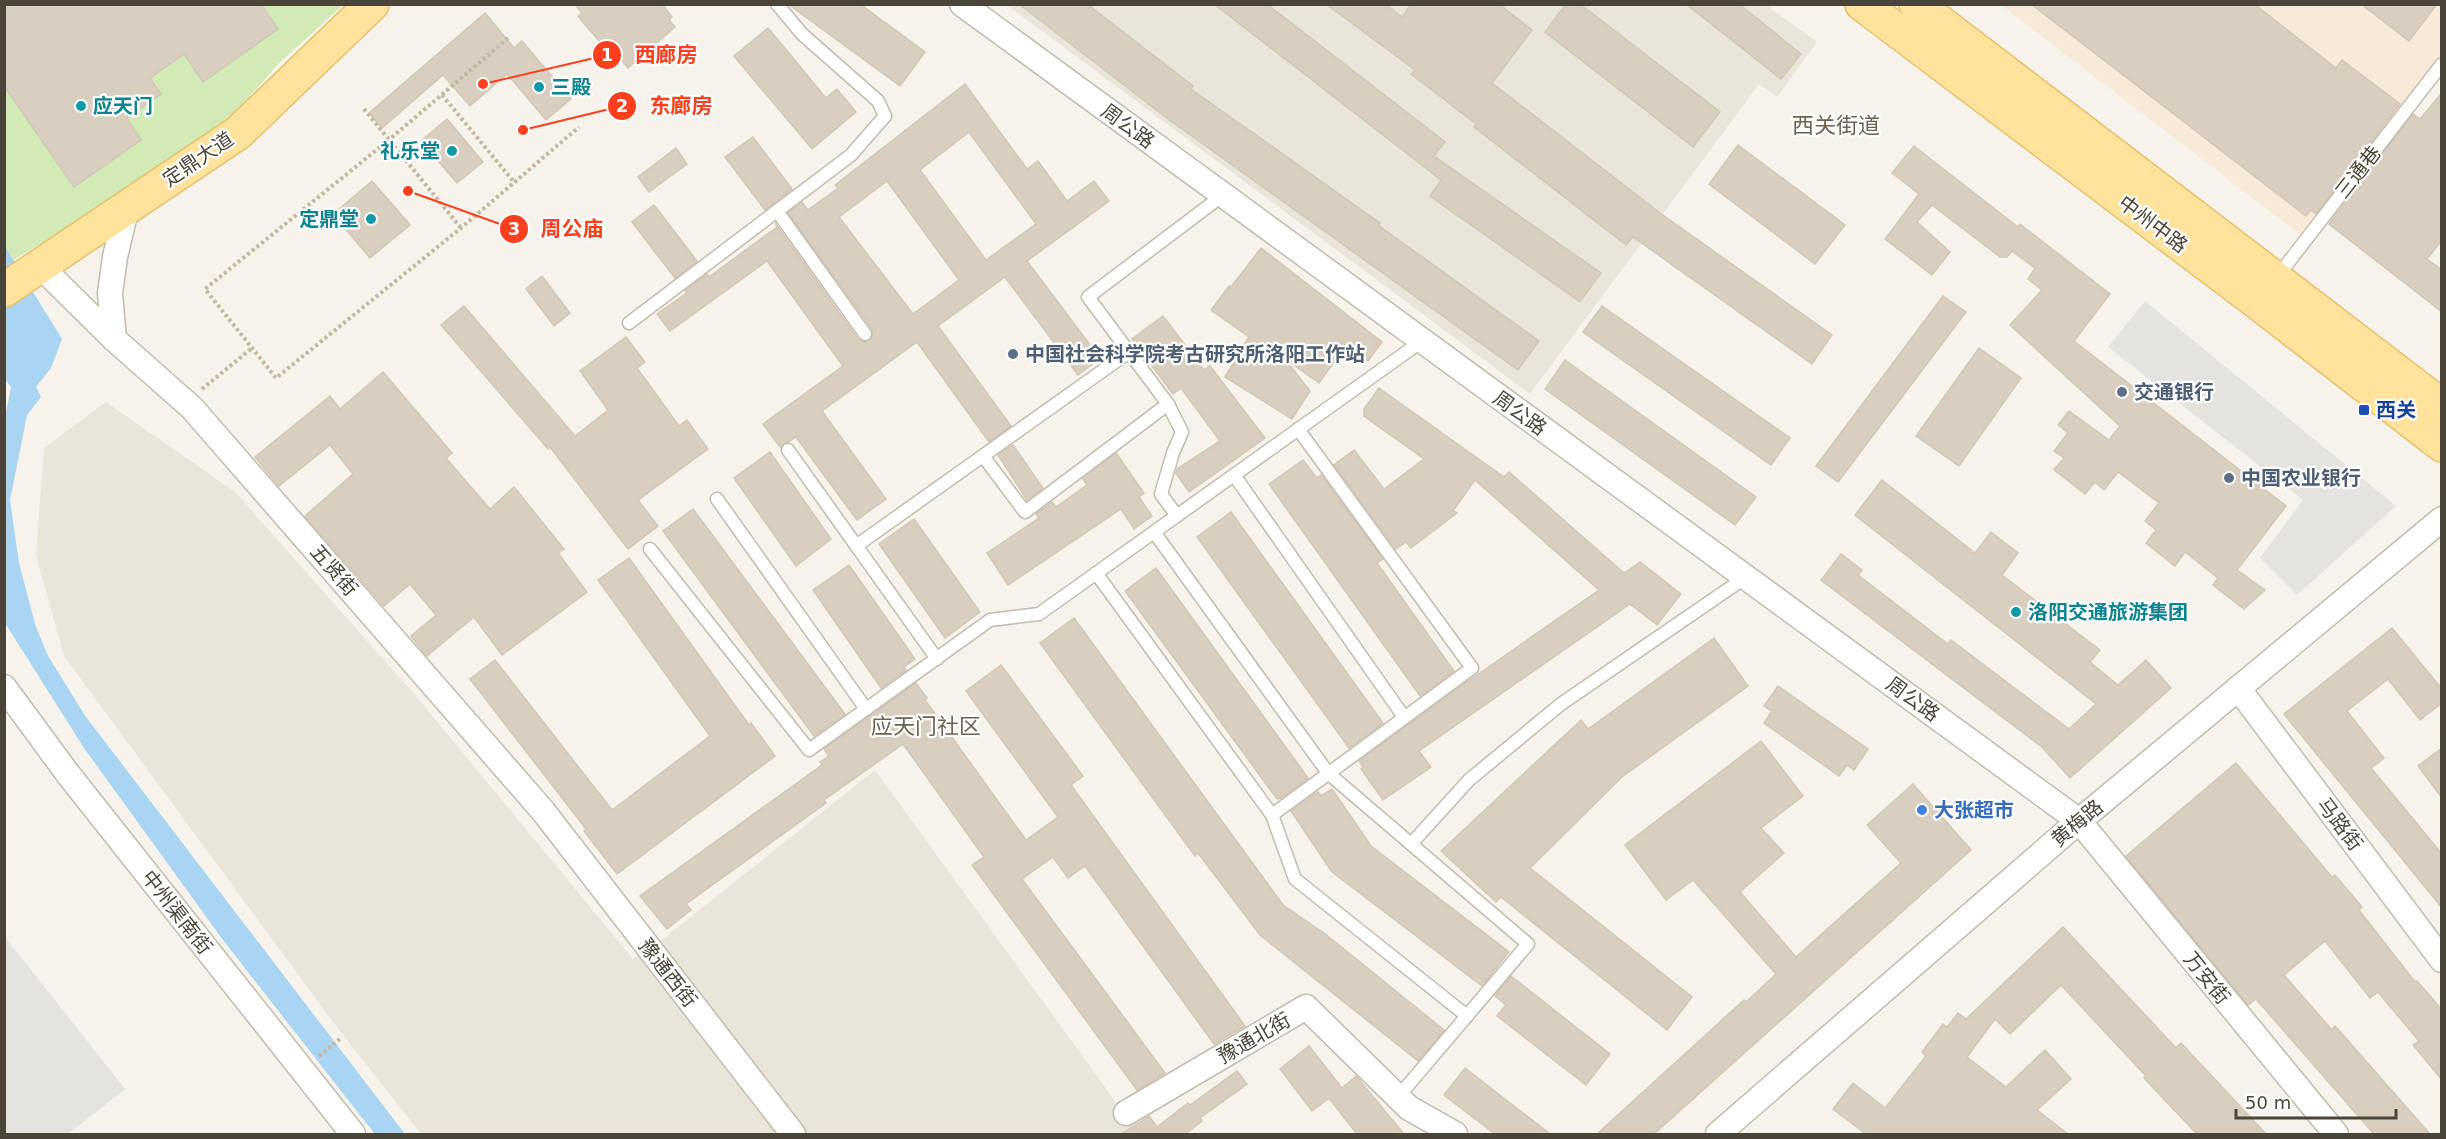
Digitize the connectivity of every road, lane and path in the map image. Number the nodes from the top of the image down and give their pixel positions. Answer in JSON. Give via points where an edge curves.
{"nodes":[{"id":1,"x":372,"y":4,"type":"edge"},
{"id":2,"x":777,"y":4,"type":"edge"},
{"id":3,"x":962,"y":4,"type":"edge"},
{"id":4,"x":1862,"y":4,"type":"edge"},
{"id":5,"x":1916,"y":4,"type":"edge"},
{"id":6,"x":508,"y":38,"type":"dead end"},
{"id":7,"x":2442,"y":64,"type":"edge"},
{"id":8,"x":442,"y":95,"type":"junction"},
{"id":9,"x":364,"y":109,"type":"dead end"},
{"id":10,"x":579,"y":127,"type":"dead end"},
{"id":11,"x":390,"y":139,"type":"junction"},
{"id":12,"x":515,"y":182,"type":"junction"},
{"id":13,"x":1223,"y":195,"type":"junction"},
{"id":14,"x":127,"y":206,"type":"junction"},
{"id":15,"x":777,"y":211,"type":"junction"},
{"id":16,"x":461,"y":228,"type":"junction"},
{"id":17,"x":24,"y":276,"type":"edge"},
{"id":18,"x":2275,"y":279,"type":"junction"},
{"id":19,"x":629,"y":323,"type":"dead end"},
{"id":20,"x":865,"y":334,"type":"dead end"},
{"id":21,"x":114,"y":339,"type":"junction"},
{"id":22,"x":1422,"y":341,"type":"junction"},
{"id":23,"x":252,"y":348,"type":"junction"},
{"id":24,"x":1130,"y":352,"type":"junction"},
{"id":25,"x":185,"y":402,"type":"junction"},
{"id":26,"x":1168,"y":404,"type":"junction"},
{"id":27,"x":2442,"y":406,"type":"edge"},
{"id":28,"x":1298,"y":429,"type":"junction"},
{"id":29,"x":2442,"y":445,"type":"edge"},
{"id":30,"x":788,"y":450,"type":"dead end"},
{"id":31,"x":983,"y":456,"type":"junction"},
{"id":32,"x":1234,"y":475,"type":"junction"},
{"id":33,"x":717,"y":499,"type":"dead end"},
{"id":34,"x":1177,"y":516,"type":"junction"},
{"id":35,"x":2442,"y":519,"type":"edge"},
{"id":36,"x":1154,"y":532,"type":"junction"},
{"id":37,"x":856,"y":546,"type":"junction"},
{"id":38,"x":650,"y":549,"type":"dead end"},
{"id":39,"x":1096,"y":573,"type":"junction"},
{"id":40,"x":1746,"y":578,"type":"junction"},
{"id":41,"x":937,"y":658,"type":"junction"},
{"id":42,"x":4,"y":687,"type":"edge"},
{"id":43,"x":2238,"y":688,"type":"junction"},
{"id":44,"x":866,"y":709,"type":"junction"},
{"id":45,"x":1404,"y":717,"type":"junction"},
{"id":46,"x":1328,"y":773,"type":"junction"},
{"id":47,"x":543,"y":812,"type":"joint"},
{"id":48,"x":1272,"y":814,"type":"junction"},
{"id":49,"x":2079,"y":821,"type":"junction"},
{"id":50,"x":1411,"y":844,"type":"junction"},
{"id":51,"x":2442,"y":960,"type":"edge"},
{"id":52,"x":1467,"y":1016,"type":"junction"},
{"id":53,"x":1398,"y":1097,"type":"junction"},
{"id":54,"x":1126,"y":1113,"type":"dead end"},
{"id":55,"x":353,"y":1134,"type":"edge"},
{"id":56,"x":793,"y":1134,"type":"edge"},
{"id":57,"x":1455,"y":1134,"type":"edge"},
{"id":58,"x":1718,"y":1134,"type":"edge"},
{"id":59,"x":2336,"y":1134,"type":"edge"}],
"edges":[{"from":1,"to":14,"type":"main road","name":"定鼎大道","via":[[238,133]]},
{"from":2,"to":15,"type":"lane","via":[[802,34],[878,101],[885,116],[850,155]]},
{"from":3,"to":13,"type":"street","name":"周公路"},
{"from":4,"to":29,"type":"main road","name":"中州中路"},
{"from":5,"to":18,"type":"main road","name":"中州中路"},
{"from":6,"to":8,"type":"path"},
{"from":7,"to":18,"type":"lane","name":"三通巷"},
{"from":8,"to":11,"type":"path"},
{"from":8,"to":12,"type":"path"},
{"from":9,"to":11,"type":"path"},
{"from":10,"to":12,"type":"path"},
{"from":11,"to":16,"type":"path"},
{"from":11,"to":23,"type":"path","via":[[205,289]]},
{"from":12,"to":16,"type":"path"},
{"from":13,"to":22,"type":"street","name":"周公路"},
{"from":13,"to":24,"type":"lane","via":[[1088,297]]},
{"from":14,"to":17,"type":"main road","name":"定鼎大道"},
{"from":14,"to":21,"type":"street","via":[[110,293]]},
{"from":15,"to":19,"type":"lane"},
{"from":15,"to":20,"type":"lane"},
{"from":16,"to":23,"type":"path","via":[[276,378]]},
{"from":17,"to":21,"type":"street","name":"五贤街"},
{"from":18,"to":27,"type":"main road","name":"中州中路"},
{"from":21,"to":25,"type":"street","name":"五贤街"},
{"from":22,"to":28,"type":"lane"},
{"from":22,"to":40,"type":"street","name":"周公路"},
{"from":23,"to":25,"type":"path"},
{"from":24,"to":26,"type":"lane"},
{"from":24,"to":31,"type":"lane"},
{"from":25,"to":47,"type":"street","name":"五贤街"},
{"from":26,"to":31,"type":"lane","via":[[1025,512]]},
{"from":26,"to":34,"type":"lane","via":[[1182,432],[1161,494]]},
{"from":28,"to":32,"type":"lane"},
{"from":28,"to":45,"type":"lane","via":[[1472,668]]},
{"from":30,"to":37,"type":"lane"},
{"from":31,"to":37,"type":"lane"},
{"from":32,"to":34,"type":"lane"},
{"from":32,"to":45,"type":"lane"},
{"from":33,"to":44,"type":"lane"},
{"from":34,"to":36,"type":"lane"},
{"from":35,"to":43,"type":"street","name":"黄梅路"},
{"from":36,"to":39,"type":"lane"},
{"from":36,"to":46,"type":"lane"},
{"from":37,"to":41,"type":"lane"},
{"from":38,"to":44,"type":"lane","via":[[809,750]]},
{"from":39,"to":41,"type":"lane","via":[[1039,614],[990,620]]},
{"from":39,"to":48,"type":"lane"},
{"from":40,"to":49,"type":"street","name":"周公路"},
{"from":40,"to":50,"type":"lane","via":[[1561,704],[1469,780]]},
{"from":41,"to":44,"type":"lane"},
{"from":42,"to":55,"type":"street","name":"中州渠南街","via":[[68,774]]},
{"from":43,"to":49,"type":"street","name":"黄梅路"},
{"from":43,"to":51,"type":"street","name":"马路街"},
{"from":45,"to":46,"type":"lane"},
{"from":46,"to":48,"type":"lane"},
{"from":46,"to":50,"type":"lane"},
{"from":47,"to":56,"type":"street","name":"豫通西街"},
{"from":48,"to":52,"type":"lane","via":[[1294,879]]},
{"from":49,"to":58,"type":"street","name":"黄梅路"},
{"from":49,"to":59,"type":"street","name":"万安街"},
{"from":50,"to":52,"type":"lane","via":[[1528,944]]},
{"from":52,"to":53,"type":"lane"},
{"from":53,"to":54,"type":"street","name":"豫通北街","via":[[1306,1007]]},
{"from":53,"to":57,"type":"street","name":"豫通北街","via":[[1409,1108]]}]}
